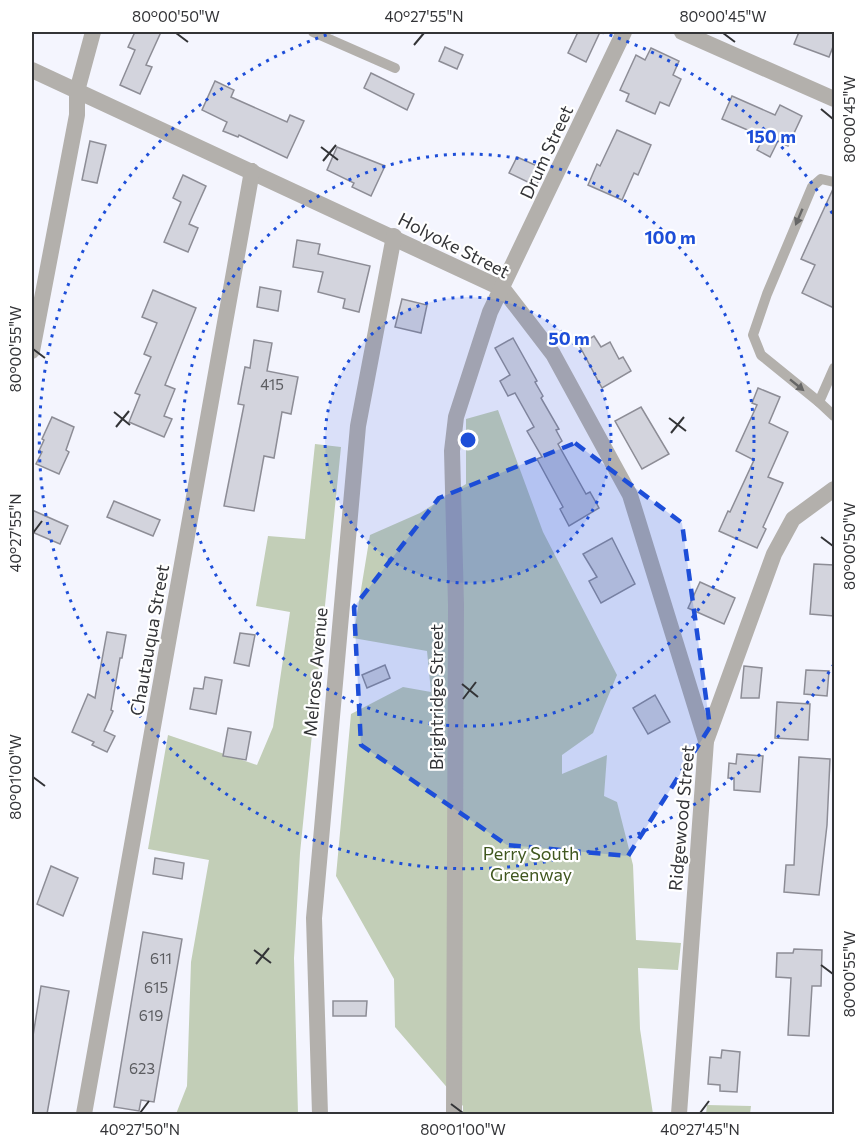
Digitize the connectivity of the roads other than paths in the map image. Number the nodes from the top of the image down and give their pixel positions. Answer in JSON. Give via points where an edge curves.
{"nodes":[{"id":1,"x":93,"y":32,"type":"edge"},
{"id":2,"x":312,"y":32,"type":"edge"},
{"id":3,"x":624,"y":32,"type":"edge"},
{"id":4,"x":682,"y":32,"type":"edge"},
{"id":5,"x":395,"y":68,"type":"dead end"},
{"id":6,"x":32,"y":70,"type":"edge"},
{"id":7,"x":77,"y":91,"type":"junction"},
{"id":8,"x":834,"y":99,"type":"edge"},
{"id":9,"x":252,"y":171,"type":"junction"},
{"id":10,"x":834,"y":182,"type":"edge"},
{"id":11,"x":394,"y":236,"type":"junction"},
{"id":12,"x":503,"y":289,"type":"junction"},
{"id":13,"x":32,"y":351,"type":"edge"},
{"id":14,"x":834,"y":368,"type":"edge"},
{"id":15,"x":819,"y":402,"type":"junction"},
{"id":16,"x":834,"y":416,"type":"edge"},
{"id":17,"x":834,"y":489,"type":"edge"},
{"id":18,"x":706,"y":741,"type":"junction"},
{"id":19,"x":84,"y":1114,"type":"edge"},
{"id":20,"x":320,"y":1114,"type":"edge"},
{"id":21,"x":454,"y":1114,"type":"edge"},
{"id":22,"x":679,"y":1114,"type":"edge"}],
"edges":[{"from":1,"to":7,"type":"street"},
{"from":2,"to":5,"type":"lane"},
{"from":3,"to":12,"type":"street","name":"Drum Street"},
{"from":4,"to":8,"type":"street"},
{"from":6,"to":7,"type":"street","name":"Holyoke Street"},
{"from":7,"to":9,"type":"street","name":"Holyoke Street"},
{"from":7,"to":13,"type":"street","via":[[77,115]]},
{"from":9,"to":11,"type":"street","name":"Holyoke Street"},
{"from":9,"to":19,"type":"street","name":"Chautauqua Street"},
{"from":10,"to":15,"type":"lane","one_way":true,"via":[[821,179],[812,187],[766,294],[753,335],[761,355]]},
{"from":11,"to":12,"type":"street","name":"Holyoke Street"},
{"from":11,"to":20,"type":"street","name":"Melrose Avenue","via":[[358,426],[315,895]]},
{"from":12,"to":18,"type":"street","name":"Holyoke Street","via":[[553,354],[630,495]]},
{"from":12,"to":21,"type":"street","name":"Brightridge Street","via":[[490,312],[465,385],[452,451],[456,604]]},
{"from":14,"to":15,"type":"lane"},
{"from":15,"to":16,"type":"lane"},
{"from":17,"to":18,"type":"street","name":"Ridgewood Street","via":[[793,519],[774,554]]},
{"from":18,"to":22,"type":"street","name":"Ridgewood Street"}]}
